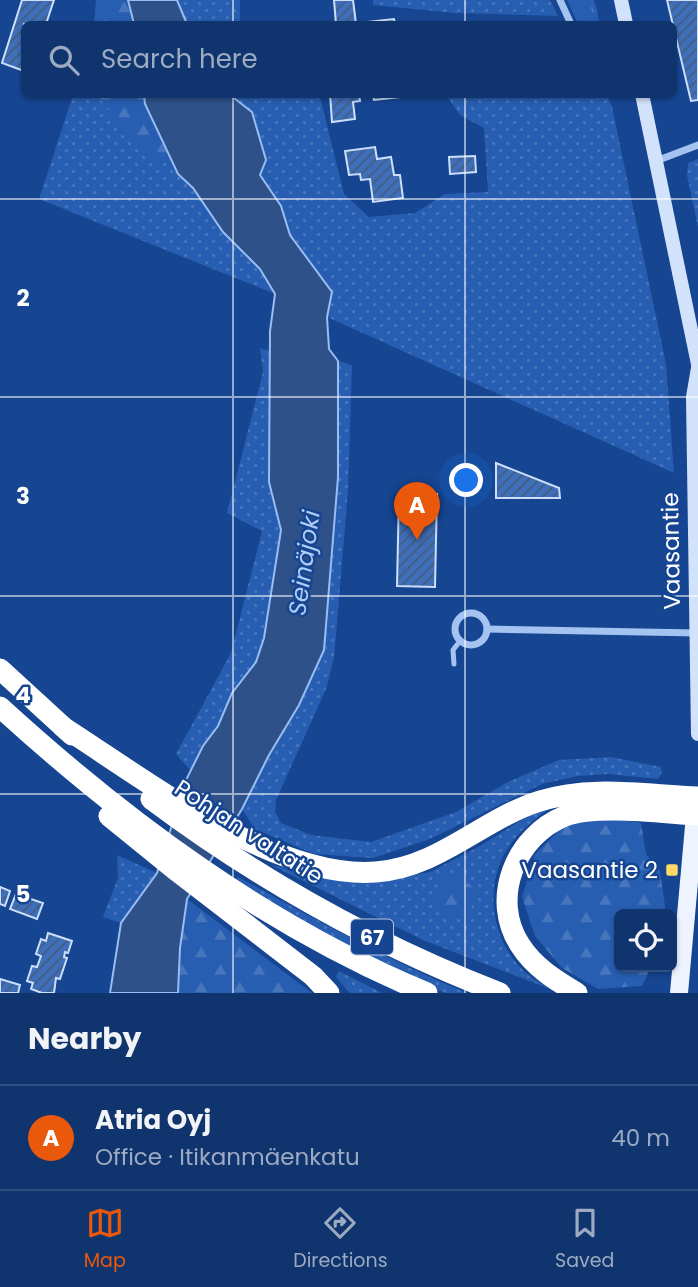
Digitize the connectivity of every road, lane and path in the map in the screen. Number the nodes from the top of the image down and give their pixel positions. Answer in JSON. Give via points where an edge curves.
{"nodes":[{"id":1,"x":560,"y":0,"type":"edge"},
{"id":2,"x":621,"y":0,"type":"edge"},
{"id":3,"x":570,"y":21,"type":"edge"},
{"id":4,"x":625,"y":21,"type":"edge"},
{"id":5,"x":643,"y":98,"type":"edge"},
{"id":6,"x":698,"y":145,"type":"edge"},
{"id":7,"x":656,"y":161,"type":"junction"},
{"id":8,"x":698,"y":359,"type":"edge"},
{"id":9,"x":698,"y":366,"type":"edge"},
{"id":10,"x":487,"y":629,"type":"junction"},
{"id":11,"x":697,"y":633,"type":"edge"},
{"id":12,"x":460,"y":641,"type":"junction"},
{"id":13,"x":454,"y":664,"type":"dead end"},
{"id":14,"x":0,"y":669,"type":"edge"},
{"id":15,"x":0,"y":707,"type":"edge"},
{"id":16,"x":698,"y":734,"type":"edge"},
{"id":17,"x":156,"y":795,"type":"junction"},
{"id":18,"x":697,"y":801,"type":"edge"},
{"id":19,"x":227,"y":898,"type":"junction"},
{"id":20,"x":329,"y":993,"type":"edge"},
{"id":21,"x":427,"y":993,"type":"edge"},
{"id":22,"x":500,"y":993,"type":"edge"},
{"id":23,"x":577,"y":993,"type":"edge"},
{"id":24,"x":679,"y":993,"type":"edge"}],
"edges":[{"from":1,"to":3,"type":"street"},
{"from":2,"to":4,"type":"main road"},
{"from":5,"to":7,"type":"main road","name":"Vaasantie"},
{"from":6,"to":7,"type":"street"},
{"from":7,"to":8,"type":"main road","name":"Vaasantie"},
{"from":8,"to":9,"type":"main road","name":"Vaasantie"},
{"from":9,"to":11,"type":"main road","name":"Vaasantie","via":[[693,397]]},
{"from":10,"to":11,"type":"street"},
{"from":10,"to":12,"type":"street","via":[[484,639],[475,645]]},
{"from":10,"to":12,"type":"street","via":[[480,616],[465,614],[455,626]]},
{"from":11,"to":16,"type":"main road","name":"Vaasantie"},
{"from":12,"to":13,"type":"lane","via":[[453,650]]},
{"from":14,"to":17,"type":"highway","name":"Pohjan valtatie","number":"67","via":[[63,727]]},
{"from":15,"to":19,"type":"highway","via":[[75,774],[108,815]]},
{"from":17,"to":18,"type":"highway","via":[[297,862],[331,870],[377,872],[436,856],[509,814],[563,795],[590,792]]},
{"from":17,"to":22,"type":"highway","name":"Pohjan valtatie","number":"67","via":[[250,867],[368,935]]},
{"from":18,"to":23,"type":"highway","via":[[567,815],[547,825],[527,844],[510,876],[510,922],[535,965]]},
{"from":18,"to":24,"type":"main road"},
{"from":19,"to":20,"type":"highway"},
{"from":19,"to":21,"type":"highway","number":"67"}]}
